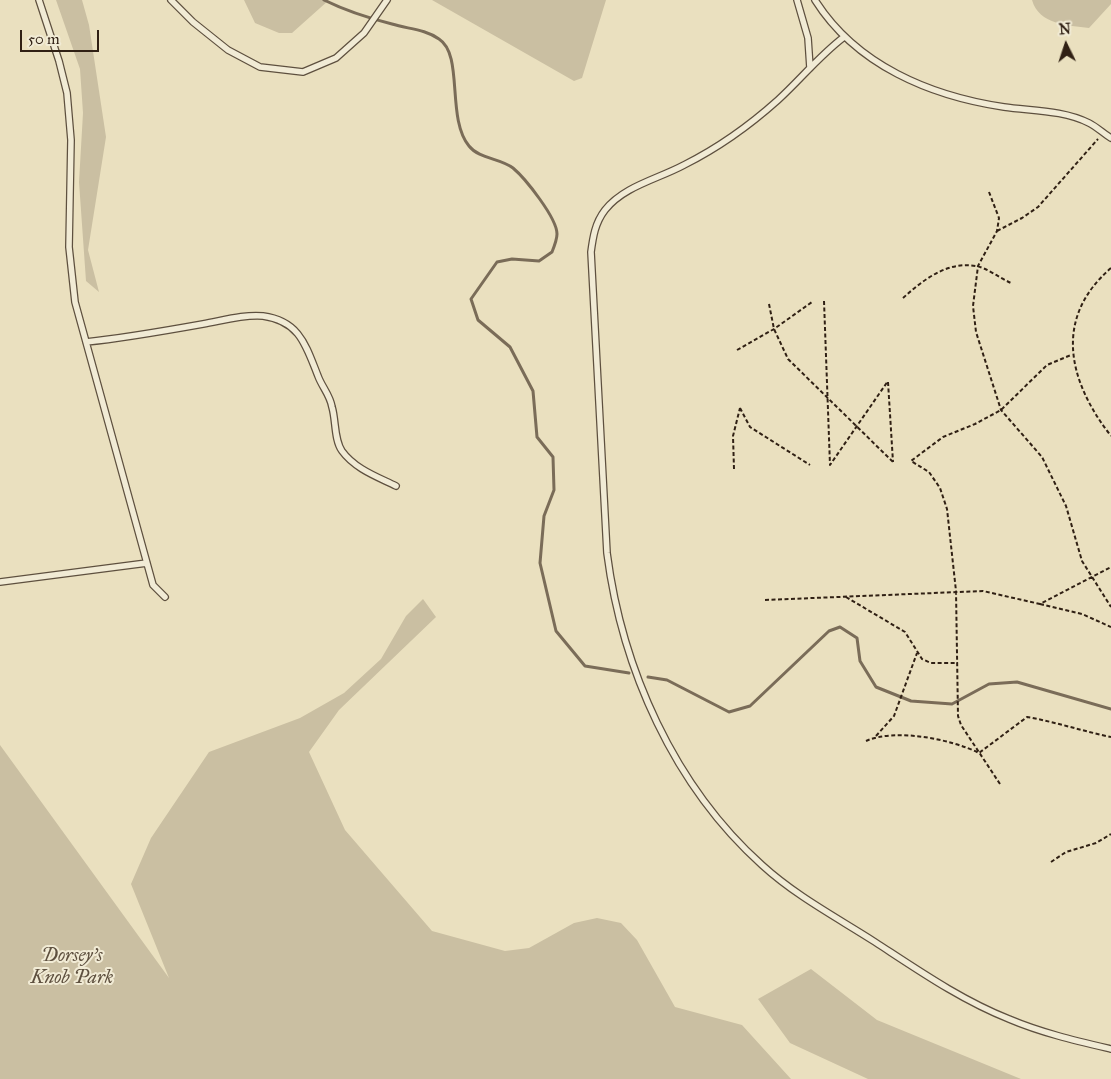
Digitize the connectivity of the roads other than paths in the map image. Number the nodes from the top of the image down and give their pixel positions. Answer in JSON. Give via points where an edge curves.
{"nodes":[{"id":1,"x":39,"y":0,"type":"edge"},
{"id":2,"x":171,"y":0,"type":"edge"},
{"id":3,"x":387,"y":0,"type":"edge"},
{"id":4,"x":797,"y":0,"type":"edge"},
{"id":5,"x":816,"y":0,"type":"edge"},
{"id":6,"x":844,"y":37,"type":"junction"},
{"id":7,"x":810,"y":68,"type":"junction"},
{"id":8,"x":1111,"y":138,"type":"edge"},
{"id":9,"x":86,"y":342,"type":"junction"},
{"id":10,"x":396,"y":486,"type":"dead end"},
{"id":11,"x":147,"y":563,"type":"junction"},
{"id":12,"x":0,"y":582,"type":"edge"},
{"id":13,"x":164,"y":597,"type":"dead end"},
{"id":14,"x":1111,"y":1049,"type":"edge"}],
"edges":[{"from":1,"to":9,"type":"lane","via":[[60,61],[67,93],[71,140],[68,247],[75,302]]},
{"from":2,"to":3,"type":"lane","via":[[228,50],[260,67],[303,72],[336,58],[364,33]]},
{"from":4,"to":7,"type":"lane","via":[[808,38]]},
{"from":5,"to":6,"type":"lane"},
{"from":6,"to":7,"type":"lane"},
{"from":6,"to":8,"type":"lane","via":[[875,62],[915,84],[1003,107],[1062,114],[1089,123]]},
{"from":7,"to":14,"type":"lane","via":[[778,100],[719,146],[625,193],[606,210],[593,232],[606,544],[611,590],[619,619],[644,689],[680,767],[707,807],[764,866],[797,894],[964,998],[1040,1030]]},
{"from":9,"to":10,"type":"lane","via":[[236,318],[274,318],[292,327],[309,350],[318,378],[328,393],[342,450],[356,465]]},
{"from":9,"to":11,"type":"lane"},
{"from":11,"to":12,"type":"lane"},
{"from":11,"to":13,"type":"lane","via":[[153,586]]}]}
